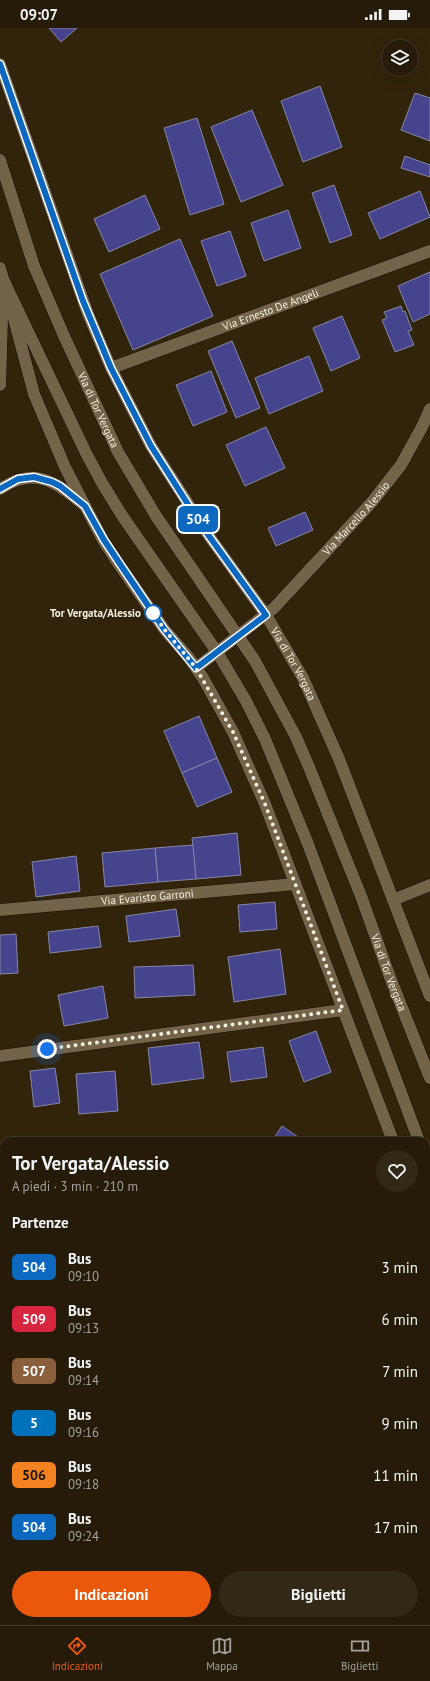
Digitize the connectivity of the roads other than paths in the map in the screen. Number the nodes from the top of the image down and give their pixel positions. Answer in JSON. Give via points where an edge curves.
{"nodes":[{"id":1,"x":0,"y":64,"type":"edge"},
{"id":2,"x":0,"y":160,"type":"edge"},
{"id":3,"x":430,"y":251,"type":"edge"},
{"id":4,"x":2,"y":273,"type":"edge"},
{"id":5,"x":111,"y":368,"type":"junction"},
{"id":6,"x":0,"y":385,"type":"edge"},
{"id":7,"x":430,"y":409,"type":"edge"},
{"id":8,"x":0,"y":489,"type":"edge"},
{"id":9,"x":85,"y":506,"type":"junction"},
{"id":10,"x":266,"y":615,"type":"junction"},
{"id":11,"x":239,"y":636,"type":"junction"},
{"id":12,"x":217,"y":652,"type":"junction"},
{"id":13,"x":196,"y":668,"type":"junction"},
{"id":14,"x":295,"y":884,"type":"junction"},
{"id":15,"x":430,"y":885,"type":"edge"},
{"id":16,"x":393,"y":900,"type":"junction"},
{"id":17,"x":0,"y":910,"type":"edge"},
{"id":18,"x":430,"y":996,"type":"edge"},
{"id":19,"x":343,"y":1010,"type":"junction"},
{"id":20,"x":0,"y":1056,"type":"edge"},
{"id":21,"x":430,"y":1078,"type":"edge"},
{"id":22,"x":391,"y":1137,"type":"edge"},
{"id":23,"x":418,"y":1137,"type":"edge"}],
"edges":[{"from":1,"to":5,"type":"street","name":"Via di Tor Vergata","via":[[83,300]]},
{"from":2,"to":11,"type":"street","name":"Via di Tor Vergata","via":[[34,266],[112,439],[152,509]]},
{"from":3,"to":5,"type":"street","name":"Via Ernesto De Angeli"},
{"from":4,"to":6,"type":"street"},
{"from":4,"to":9,"type":"street","via":[[34,394]]},
{"from":4,"to":12,"type":"street","via":[[102,483]]},
{"from":5,"to":10,"type":"street","name":"Via di Tor Vergata","via":[[151,446],[209,536]]},
{"from":7,"to":10,"type":"street","name":"Via Marcello Alessio","via":[[407,454],[381,492]]},
{"from":8,"to":9,"type":"street","via":[[18,479],[34,477],[60,486]]},
{"from":9,"to":13,"type":"street","via":[[104,540],[164,629]]},
{"from":10,"to":11,"type":"street","name":"Via Marcello Alessio"},
{"from":10,"to":16,"type":"street","name":"Via di Tor Vergata","via":[[296,664],[313,699]]},
{"from":11,"to":12,"type":"street","name":"Via Marcello Alessio"},
{"from":11,"to":21,"type":"street","name":"Via di Tor Vergata","via":[[278,701],[309,767]]},
{"from":12,"to":13,"type":"street","name":"Via Marcello Alessio"},
{"from":12,"to":23,"type":"street","via":[[255,719],[274,760]]},
{"from":13,"to":14,"type":"street","via":[[233,732],[265,804]]},
{"from":14,"to":17,"type":"street","name":"Via Evaristo Garroni"},
{"from":14,"to":19,"type":"street"},
{"from":15,"to":16,"type":"street"},
{"from":16,"to":18,"type":"street","name":"Via di Tor Vergata"},
{"from":19,"to":20,"type":"street"},
{"from":19,"to":22,"type":"street"}]}
